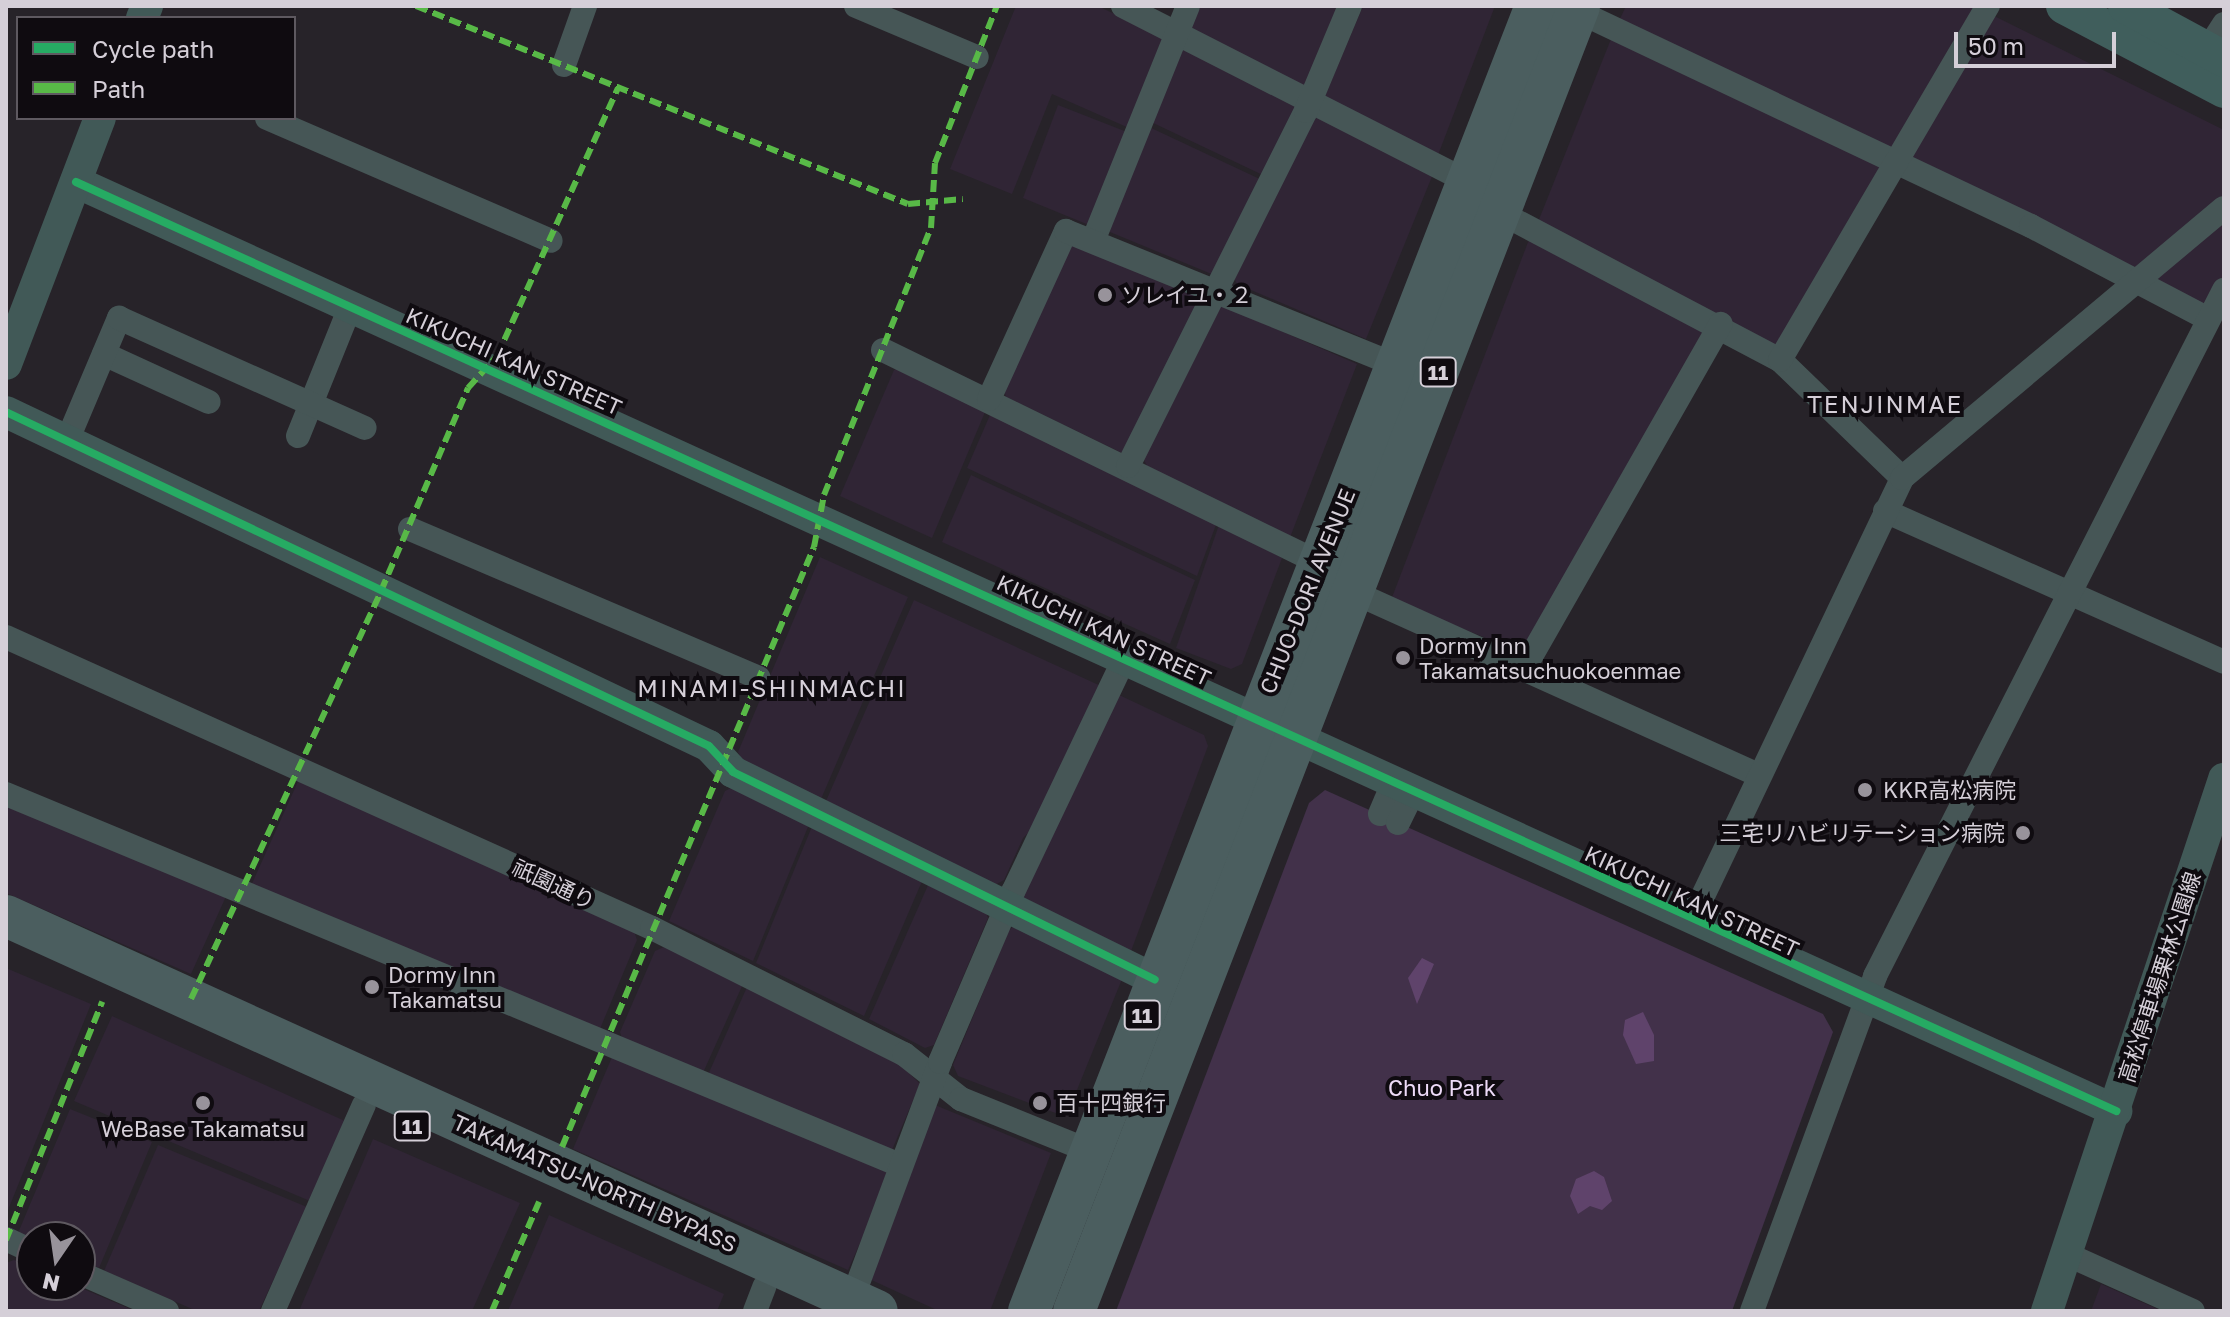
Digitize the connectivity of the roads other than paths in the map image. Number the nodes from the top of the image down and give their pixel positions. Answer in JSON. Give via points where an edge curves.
{"nodes":[{"id":1,"x":585,"y":6,"type":"edge"},
{"id":2,"x":856,"y":6,"type":"edge"},
{"id":3,"x":1123,"y":6,"type":"edge"},
{"id":4,"x":1188,"y":6,"type":"edge"},
{"id":5,"x":1350,"y":6,"type":"edge"},
{"id":6,"x":1988,"y":6,"type":"edge"},
{"id":7,"x":2126,"y":6,"type":"edge"},
{"id":8,"x":1564,"y":8,"type":"edge"},
{"id":9,"x":2087,"y":11,"type":"edge"},
{"id":10,"x":1177,"y":33,"type":"junction"},
{"id":11,"x":2212,"y":52,"type":"edge"},
{"id":12,"x":977,"y":57,"type":"dead end"},
{"id":13,"x":564,"y":65,"type":"dead end"},
{"id":14,"x":2224,"y":90,"type":"edge"},
{"id":15,"x":1311,"y":99,"type":"junction"},
{"id":16,"x":99,"y":120,"type":"edge"},
{"id":17,"x":272,"y":120,"type":"edge"},
{"id":18,"x":1897,"y":163,"type":"junction"},
{"id":19,"x":1467,"y":181,"type":"junction"},
{"id":20,"x":76,"y":182,"type":"junction"},
{"id":21,"x":2224,"y":208,"type":"edge"},
{"id":22,"x":1499,"y":212,"type":"junction"},
{"id":23,"x":551,"y":241,"type":"dead end"},
{"id":24,"x":1093,"y":241,"type":"junction"},
{"id":25,"x":2136,"y":281,"type":"junction"},
{"id":26,"x":2224,"y":290,"type":"edge"},
{"id":27,"x":1218,"y":291,"type":"junction"},
{"id":28,"x":350,"y":307,"type":"junction"},
{"id":29,"x":2208,"y":319,"type":"junction"},
{"id":30,"x":1721,"y":324,"type":"junction"},
{"id":31,"x":883,"y":350,"type":"dead end"},
{"id":32,"x":104,"y":354,"type":"junction"},
{"id":33,"x":1780,"y":360,"type":"junction"},
{"id":34,"x":6,"y":364,"type":"edge"},
{"id":35,"x":1395,"y":365,"type":"junction"},
{"id":36,"x":1435,"y":380,"type":"junction"},
{"id":37,"x":989,"y":399,"type":"junction"},
{"id":38,"x":209,"y":402,"type":"dead end"},
{"id":39,"x":307,"y":402,"type":"junction"},
{"id":40,"x":6,"y":412,"type":"edge"},
{"id":41,"x":365,"y":428,"type":"dead end"},
{"id":42,"x":298,"y":436,"type":"dead end"},
{"id":43,"x":67,"y":441,"type":"junction"},
{"id":44,"x":1128,"y":466,"type":"junction"},
{"id":45,"x":1902,"y":478,"type":"junction"},
{"id":46,"x":1885,"y":511,"type":"junction"},
{"id":47,"x":410,"y":529,"type":"dead end"},
{"id":48,"x":1319,"y":563,"type":"junction"},
{"id":49,"x":1353,"y":592,"type":"junction"},
{"id":50,"x":2070,"y":593,"type":"junction"},
{"id":51,"x":6,"y":637,"type":"edge"},
{"id":52,"x":1124,"y":659,"type":"junction"},
{"id":53,"x":2224,"y":662,"type":"edge"},
{"id":54,"x":1525,"y":667,"type":"junction"},
{"id":55,"x":759,"y":678,"type":"dead end"},
{"id":56,"x":1256,"y":720,"type":"junction"},
{"id":57,"x":1296,"y":738,"type":"junction"},
{"id":58,"x":1759,"y":775,"type":"junction"},
{"id":59,"x":2224,"y":779,"type":"edge"},
{"id":60,"x":1403,"y":788,"type":"junction"},
{"id":61,"x":6,"y":794,"type":"edge"},
{"id":62,"x":1389,"y":818,"type":"dead end"},
{"id":63,"x":1007,"y":905,"type":"junction"},
{"id":64,"x":6,"y":916,"type":"edge"},
{"id":65,"x":1691,"y":921,"type":"junction"},
{"id":66,"x":6,"y":941,"type":"edge"},
{"id":67,"x":1155,"y":980,"type":"junction"},
{"id":68,"x":1865,"y":999,"type":"junction"},
{"id":69,"x":933,"y":1081,"type":"junction"},
{"id":70,"x":364,"y":1105,"type":"junction"},
{"id":71,"x":2116,"y":1111,"type":"junction"},
{"id":72,"x":1090,"y":1151,"type":"junction"},
{"id":73,"x":900,"y":1165,"type":"junction"},
{"id":74,"x":2066,"y":1254,"type":"junction"},
{"id":75,"x":96,"y":1280,"type":"edge"},
{"id":76,"x":760,"y":1299,"type":"edge"},
{"id":77,"x":849,"y":1307,"type":"edge"},
{"id":78,"x":167,"y":1311,"type":"edge"},
{"id":79,"x":273,"y":1311,"type":"edge"},
{"id":80,"x":1029,"y":1311,"type":"edge"},
{"id":81,"x":1074,"y":1311,"type":"edge"},
{"id":82,"x":1752,"y":1311,"type":"edge"},
{"id":83,"x":2047,"y":1311,"type":"edge"},
{"id":84,"x":2193,"y":1311,"type":"edge"}],
"edges":[{"from":1,"to":13,"type":"street"},
{"from":2,"to":12,"type":"street"},
{"from":3,"to":10,"type":"street"},
{"from":4,"to":10,"type":"street"},
{"from":5,"to":15,"type":"street"},
{"from":6,"to":18,"type":"street"},
{"from":7,"to":11,"type":"main road"},
{"from":8,"to":18,"type":"street"},
{"from":8,"to":19,"type":"highway","name":"CHUO-DORI AVENUE","number":"11"},
{"from":8,"to":22,"type":"highway","name":"CHUO-DORI AVENUE","number":"11"},
{"from":9,"to":11,"type":"main road"},
{"from":10,"to":15,"type":"street"},
{"from":10,"to":24,"type":"street"},
{"from":11,"to":14,"type":"main road"},
{"from":15,"to":19,"type":"street"},
{"from":15,"to":27,"type":"street"},
{"from":16,"to":20,"type":"street"},
{"from":17,"to":23,"type":"street"},
{"from":18,"to":25,"type":"street"},
{"from":18,"to":33,"type":"street"},
{"from":19,"to":35,"type":"highway","name":"CHUO-DORI AVENUE","number":"11"},
{"from":20,"to":28,"type":"street","name":"KIKUCHI KAN STREET"},
{"from":20,"to":34,"type":"street"},
{"from":21,"to":25,"type":"street"},
{"from":22,"to":30,"type":"street"},
{"from":22,"to":36,"type":"highway","name":"CHUO-DORI AVENUE","number":"11"},
{"from":24,"to":27,"type":"street"},
{"from":24,"to":37,"type":"street","via":[[1066,231]]},
{"from":25,"to":29,"type":"street"},
{"from":25,"to":45,"type":"street"},
{"from":26,"to":29,"type":"street"},
{"from":27,"to":35,"type":"street"},
{"from":27,"to":44,"type":"street"},
{"from":28,"to":39,"type":"street"},
{"from":28,"to":52,"type":"street","name":"KIKUCHI KAN STREET"},
{"from":29,"to":50,"type":"street"},
{"from":30,"to":33,"type":"street"},
{"from":30,"to":54,"type":"street"},
{"from":31,"to":37,"type":"street"},
{"from":32,"to":38,"type":"street"},
{"from":32,"to":39,"type":"street","via":[[119,318]]},
{"from":32,"to":43,"type":"street"},
{"from":33,"to":45,"type":"street"},
{"from":35,"to":36,"type":"street"},
{"from":35,"to":48,"type":"highway","name":"CHUO-DORI AVENUE","number":"11"},
{"from":36,"to":49,"type":"highway","name":"CHUO-DORI AVENUE","number":"11"},
{"from":37,"to":44,"type":"street"},
{"from":39,"to":41,"type":"street"},
{"from":39,"to":42,"type":"street","via":[[311,408]]},
{"from":40,"to":43,"type":"street"},
{"from":43,"to":63,"type":"street","via":[[709,746],[733,772]]},
{"from":44,"to":48,"type":"street"},
{"from":45,"to":46,"type":"street"},
{"from":46,"to":50,"type":"street"},
{"from":46,"to":58,"type":"street"},
{"from":47,"to":55,"type":"street"},
{"from":48,"to":56,"type":"highway","name":"CHUO-DORI AVENUE","number":"11"},
{"from":49,"to":54,"type":"street"},
{"from":49,"to":57,"type":"highway","name":"CHUO-DORI AVENUE","number":"11"},
{"from":50,"to":53,"type":"street"},
{"from":50,"to":68,"type":"street"},
{"from":51,"to":69,"type":"street","name":"祇園通り","via":[[652,928],[904,1054]]},
{"from":52,"to":56,"type":"street","name":"KIKUCHI KAN STREET"},
{"from":52,"to":63,"type":"street"},
{"from":54,"to":58,"type":"street"},
{"from":56,"to":57,"type":"street","name":"KIKUCHI KAN STREET"},
{"from":56,"to":67,"type":"highway","name":"CHUO-DORI AVENUE","number":"11"},
{"from":57,"to":60,"type":"street","name":"KIKUCHI KAN STREET"},
{"from":57,"to":81,"type":"highway","name":"CHUO-DORI AVENUE","number":"11"},
{"from":58,"to":65,"type":"street"},
{"from":59,"to":71,"type":"street","name":"高松停車場栗林公園線"},
{"from":60,"to":62,"type":"street"},
{"from":60,"to":65,"type":"street","name":"KIKUCHI KAN STREET"},
{"from":61,"to":73,"type":"street"},
{"from":63,"to":67,"type":"street"},
{"from":63,"to":69,"type":"street"},
{"from":64,"to":77,"type":"highway","name":"TAKAMATSU-NORTH BYPASS","number":"11"},
{"from":65,"to":68,"type":"street","name":"KIKUCHI KAN STREET"},
{"from":66,"to":70,"type":"highway","name":"TAKAMATSU-NORTH BYPASS","number":"11"},
{"from":67,"to":72,"type":"highway","name":"CHUO-DORI AVENUE","number":"11"},
{"from":68,"to":71,"type":"street","name":"KIKUCHI KAN STREET"},
{"from":68,"to":82,"type":"street"},
{"from":69,"to":72,"type":"street","name":"祇園通り","via":[[961,1099]]},
{"from":69,"to":73,"type":"street"},
{"from":70,"to":76,"type":"highway","name":"TAKAMATSU-NORTH BYPASS","number":"11"},
{"from":70,"to":79,"type":"street"},
{"from":71,"to":74,"type":"street","name":"高松停車場栗林公園線"},
{"from":72,"to":80,"type":"highway","name":"CHUO-DORI AVENUE","number":"11"},
{"from":73,"to":77,"type":"street"},
{"from":74,"to":83,"type":"street","name":"高松停車場栗林公園線"},
{"from":74,"to":84,"type":"street"},
{"from":75,"to":78,"type":"street"},
{"from":76,"to":77,"type":"highway","name":"TAKAMATSU-NORTH BYPASS","number":"11"}]}
